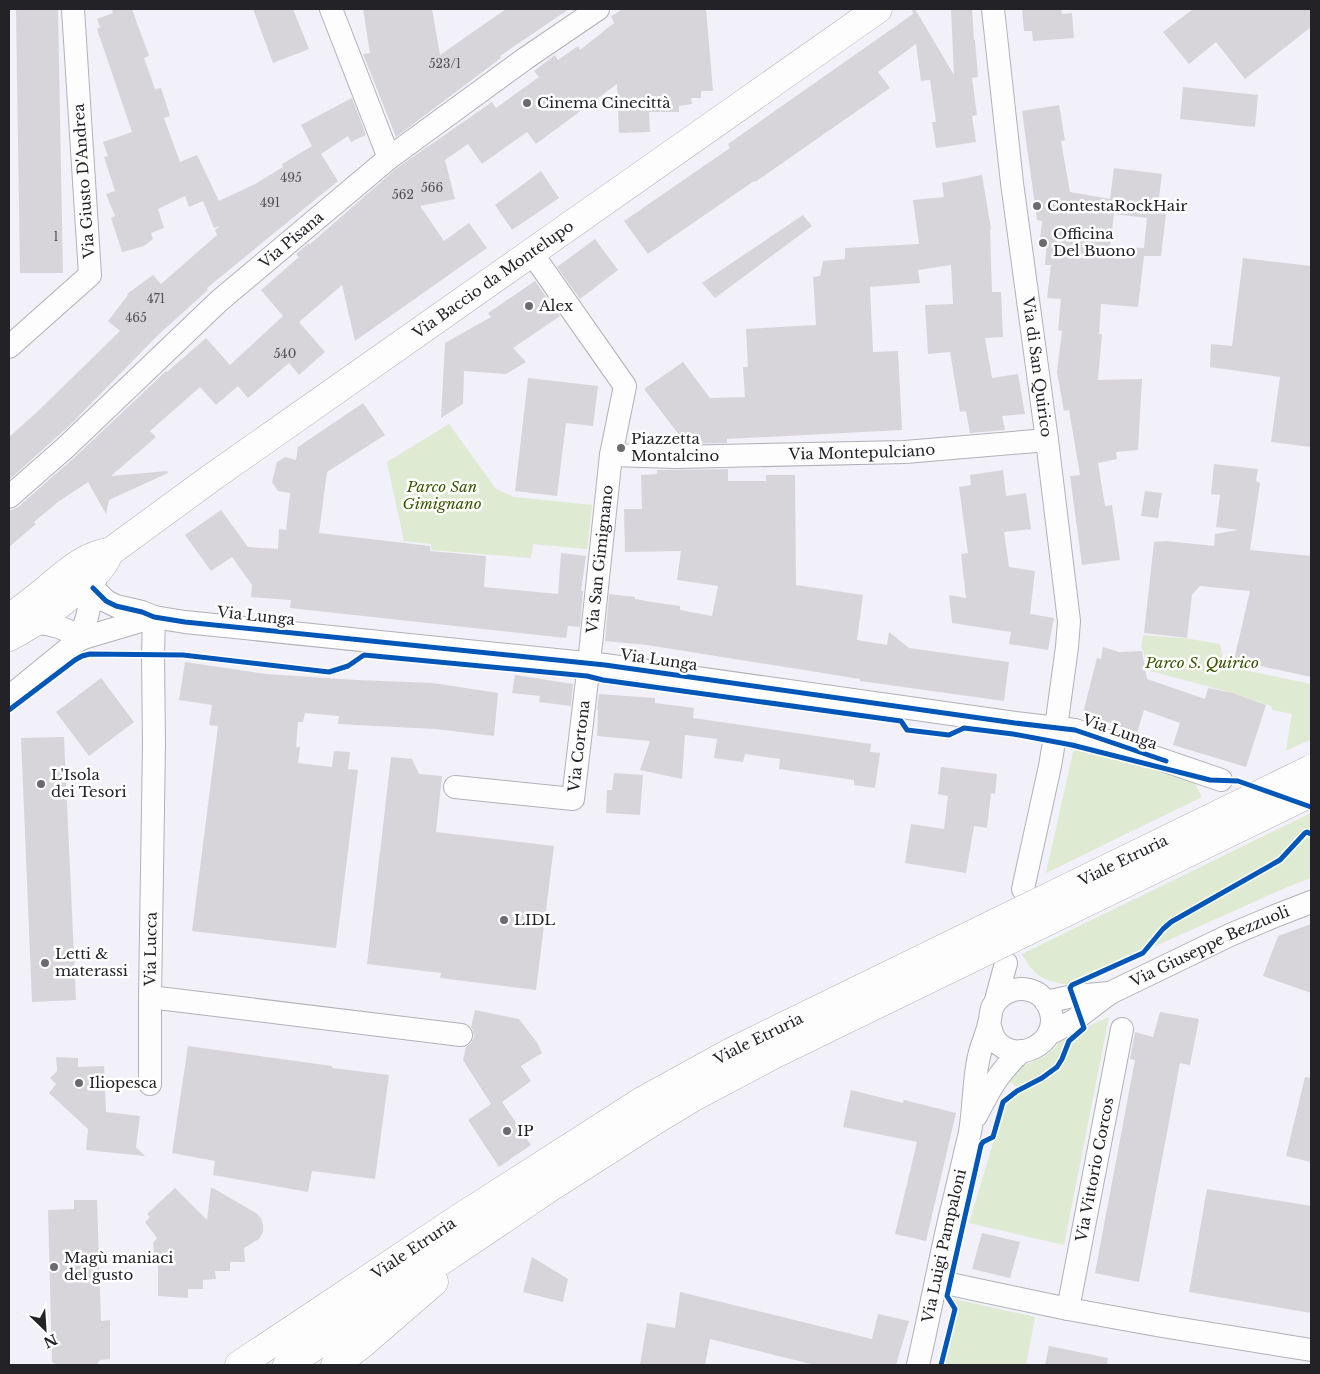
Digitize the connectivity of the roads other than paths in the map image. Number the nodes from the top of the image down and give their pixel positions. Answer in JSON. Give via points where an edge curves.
{"nodes":[{"id":1,"x":73,"y":9,"type":"edge"},
{"id":2,"x":331,"y":9,"type":"edge"},
{"id":3,"x":598,"y":9,"type":"edge"},
{"id":4,"x":878,"y":9,"type":"edge"},
{"id":5,"x":993,"y":9,"type":"edge"},
{"id":6,"x":388,"y":158,"type":"junction"},
{"id":7,"x":531,"y":252,"type":"junction"},
{"id":8,"x":9,"y":347,"type":"edge"},
{"id":9,"x":1047,"y":440,"type":"junction"},
{"id":10,"x":611,"y":455,"type":"junction"},
{"id":11,"x":9,"y":497,"type":"edge"},
{"id":12,"x":100,"y":570,"type":"junction"},
{"id":13,"x":26,"y":608,"type":"edge"},
{"id":14,"x":154,"y":617,"type":"junction"},
{"id":15,"x":9,"y":618,"type":"edge"},
{"id":16,"x":9,"y":637,"type":"edge"},
{"id":17,"x":80,"y":639,"type":"junction"},
{"id":18,"x":589,"y":663,"type":"junction"},
{"id":19,"x":9,"y":697,"type":"edge"},
{"id":20,"x":1056,"y":727,"type":"junction"},
{"id":21,"x":1311,"y":769,"type":"edge"},
{"id":22,"x":1221,"y":780,"type":"dead end"},
{"id":23,"x":455,"y":787,"type":"dead end"},
{"id":24,"x":1311,"y":793,"type":"edge"},
{"id":25,"x":1023,"y":889,"type":"dead end"},
{"id":26,"x":1311,"y":902,"type":"edge"},
{"id":27,"x":1110,"y":993,"type":"junction"},
{"id":28,"x":150,"y":997,"type":"junction"},
{"id":29,"x":1046,"y":1002,"type":"junction"},
{"id":30,"x":990,"y":1023,"type":"junction"},
{"id":31,"x":1122,"y":1029,"type":"dead end"},
{"id":32,"x":1049,"y":1034,"type":"junction"},
{"id":33,"x":461,"y":1035,"type":"dead end"},
{"id":34,"x":1022,"y":1051,"type":"junction"},
{"id":35,"x":150,"y":1084,"type":"dead end"},
{"id":36,"x":648,"y":1111,"type":"junction"},
{"id":37,"x":971,"y":1125,"type":"junction"},
{"id":38,"x":514,"y":1212,"type":"junction"},
{"id":39,"x":936,"y":1281,"type":"junction"},
{"id":40,"x":1068,"y":1309,"type":"junction"},
{"id":41,"x":1311,"y":1350,"type":"edge"},
{"id":42,"x":239,"y":1365,"type":"edge"},
{"id":43,"x":286,"y":1365,"type":"edge"},
{"id":44,"x":335,"y":1365,"type":"edge"},
{"id":45,"x":918,"y":1365,"type":"edge"}],
"edges":[{"from":1,"to":8,"type":"street","name":"Via Giusto D'Andrea","via":[[90,275]]},
{"from":2,"to":6,"type":"street"},
{"from":3,"to":6,"type":"street","name":"Via Pisana"},
{"from":4,"to":7,"type":"main road","name":"Via Baccio da Montelupo"},
{"from":5,"to":9,"type":"street","name":"Via di San Quirico","via":[[1012,183]]},
{"from":6,"to":11,"type":"street","name":"Via Pisana","via":[[219,301]]},
{"from":7,"to":10,"type":"street","via":[[625,386]]},
{"from":7,"to":12,"type":"main road","name":"Via Baccio da Montelupo","via":[[211,478]]},
{"from":9,"to":10,"type":"street","name":"Via Montepulciano","via":[[904,452],[676,457]]},
{"from":9,"to":20,"type":"street","name":"Via di San Quirico","via":[[1068,621]]},
{"from":10,"to":18,"type":"street","name":"Via San Gimignano"},
{"from":12,"to":13,"type":"main road","name":"Via Baccio da Montelupo","via":[[102,553],[74,567]]},
{"from":12,"to":14,"type":"street","name":"Via Lunga","via":[[102,598],[112,605]]},
{"from":12,"to":17,"type":"street"},
{"from":13,"to":15,"type":"main road","name":"Via Baccio da Montelupo"},
{"from":13,"to":16,"type":"main road","name":"Via Baccio da Montelupo"},
{"from":13,"to":17,"type":"street","via":[[45,623]]},
{"from":14,"to":17,"type":"street","name":"Via Lunga"},
{"from":14,"to":18,"type":"street","name":"Via Lunga"},
{"from":14,"to":28,"type":"street","name":"Via Lucca"},
{"from":17,"to":19,"type":"street"},
{"from":18,"to":20,"type":"street","name":"Via Lunga"},
{"from":18,"to":23,"type":"street","name":"Via Cortona","via":[[573,799]]},
{"from":20,"to":22,"type":"street","name":"Via Lunga","via":[[1075,730]]},
{"from":20,"to":25,"type":"street"},
{"from":21,"to":36,"type":"main road","name":"Viale Etruria","bridge":true,"via":[[740,1047]]},
{"from":24,"to":36,"type":"main road","name":"Viale Etruria","bridge":true,"via":[[773,1055],[692,1098]]},
{"from":26,"to":27,"type":"street","name":"Via Giuseppe Bezzuoli","via":[[1230,935]]},
{"from":27,"to":29,"type":"street","name":"Via Giuseppe Bezzuoli"},
{"from":27,"to":32,"type":"street","name":"Via Giuseppe Bezzuoli","via":[[1073,1021]]},
{"from":28,"to":33,"type":"street","name":"Via Lucca"},
{"from":28,"to":35,"type":"street"},
{"from":29,"to":30,"type":"street","name":"Via Luigi Pampaloni","via":[[1037,993],[1021,989],[1006,963]]},
{"from":29,"to":32,"type":"street","via":[[1052,1020]]},
{"from":30,"to":34,"type":"street","via":[[999,1044],[1010,1050]]},
{"from":30,"to":37,"type":"street","name":"Via Luigi Pampaloni","via":[[978,1062]]},
{"from":31,"to":40,"type":"street","name":"Via Vittorio Corcos"},
{"from":32,"to":34,"type":"street","name":"Via Luigi Pampaloni","via":[[1038,1046]]},
{"from":34,"to":37,"type":"street","name":"Via Luigi Pampaloni","via":[[996,1079]]},
{"from":36,"to":38,"type":"main road","name":"Viale Etruria"},
{"from":36,"to":42,"type":"main road","name":"Viale Etruria","via":[[461,1217]]},
{"from":37,"to":39,"type":"street","name":"Via Luigi Pampaloni"},
{"from":38,"to":43,"type":"main road","name":"Viale Etruria"},
{"from":38,"to":44,"type":"main road","name":"Viale Etruria"},
{"from":39,"to":40,"type":"street"},
{"from":39,"to":45,"type":"street","name":"Via Luigi Pampaloni"},
{"from":40,"to":41,"type":"street"}]}
